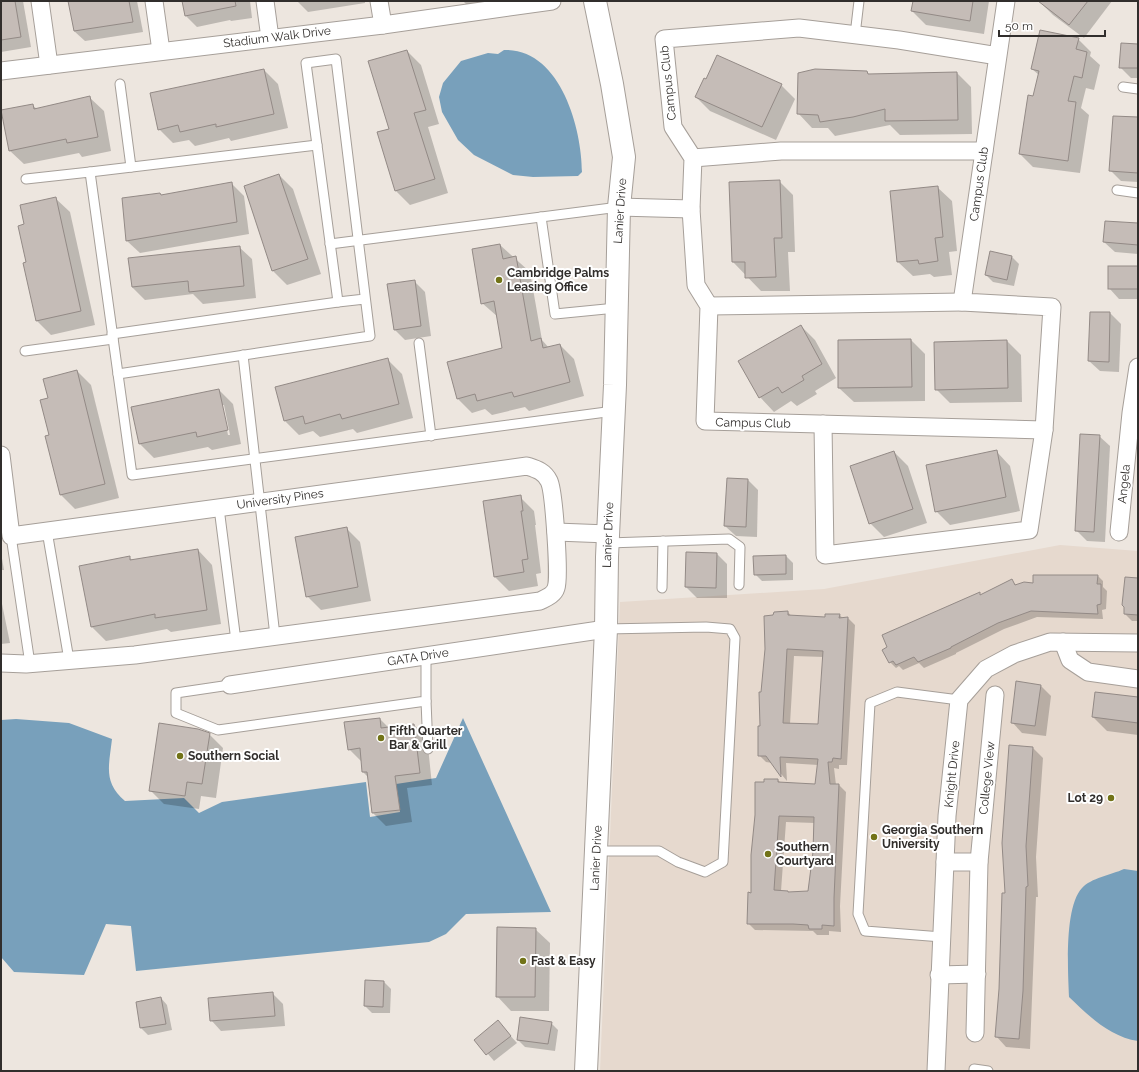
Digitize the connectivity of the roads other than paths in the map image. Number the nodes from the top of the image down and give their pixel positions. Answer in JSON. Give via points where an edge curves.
{"nodes":[{"id":1,"x":40,"y":1,"type":"edge"},
{"id":2,"x":154,"y":1,"type":"edge"},
{"id":3,"x":265,"y":1,"type":"edge"},
{"id":4,"x":379,"y":1,"type":"edge"},
{"id":5,"x":552,"y":1,"type":"edge"},
{"id":6,"x":595,"y":1,"type":"edge"},
{"id":7,"x":859,"y":1,"type":"edge"},
{"id":8,"x":1006,"y":1,"type":"edge"},
{"id":9,"x":530,"y":2,"type":"edge"},
{"id":10,"x":383,"y":24,"type":"junction"},
{"id":11,"x":855,"y":35,"type":"junction"},
{"id":12,"x":270,"y":38,"type":"junction"},
{"id":13,"x":162,"y":52,"type":"junction"},
{"id":14,"x":998,"y":56,"type":"junction"},
{"id":15,"x":49,"y":65,"type":"junction"},
{"id":16,"x":1,"y":71,"type":"edge"},
{"id":17,"x":120,"y":84,"type":"dead end"},
{"id":18,"x":1123,"y":87,"type":"dead end"},
{"id":19,"x":1138,"y":89,"type":"edge"},
{"id":20,"x":317,"y":145,"type":"junction"},
{"id":21,"x":984,"y":151,"type":"junction"},
{"id":22,"x":694,"y":158,"type":"junction"},
{"id":23,"x":131,"y":167,"type":"junction"},
{"id":24,"x":90,"y":172,"type":"junction"},
{"id":25,"x":26,"y":179,"type":"dead end"},
{"id":26,"x":1117,"y":190,"type":"dead end"},
{"id":27,"x":1138,"y":193,"type":"edge"},
{"id":28,"x":619,"y":206,"type":"junction"},
{"id":29,"x":691,"y":209,"type":"junction"},
{"id":30,"x":541,"y":217,"type":"junction"},
{"id":31,"x":358,"y":240,"type":"junction"},
{"id":32,"x":330,"y":244,"type":"junction"},
{"id":33,"x":365,"y":299,"type":"junction"},
{"id":34,"x":338,"y":302,"type":"junction"},
{"id":35,"x":962,"y":302,"type":"junction"},
{"id":36,"x":709,"y":306,"type":"junction"},
{"id":37,"x":616,"y":308,"type":"junction"},
{"id":38,"x":113,"y":337,"type":"junction"},
{"id":39,"x":419,"y":342,"type":"dead end"},
{"id":40,"x":25,"y":352,"type":"dead end"},
{"id":41,"x":243,"y":355,"type":"junction"},
{"id":42,"x":1138,"y":367,"type":"edge"},
{"id":43,"x":118,"y":374,"type":"junction"},
{"id":44,"x":614,"y":412,"type":"junction"},
{"id":45,"x":1135,"y":413,"type":"edge"},
{"id":46,"x":823,"y":424,"type":"junction"},
{"id":47,"x":1044,"y":430,"type":"junction"},
{"id":48,"x":431,"y":436,"type":"junction"},
{"id":49,"x":1,"y":455,"type":"edge"},
{"id":50,"x":255,"y":459,"type":"junction"},
{"id":51,"x":3,"y":480,"type":"edge"},
{"id":52,"x":259,"y":502,"type":"junction"},
{"id":53,"x":219,"y":508,"type":"junction"},
{"id":54,"x":47,"y":531,"type":"junction"},
{"id":55,"x":556,"y":532,"type":"junction"},
{"id":56,"x":1119,"y":532,"type":"dead end"},
{"id":57,"x":11,"y":536,"type":"junction"},
{"id":58,"x":608,"y":538,"type":"junction"},
{"id":59,"x":663,"y":541,"type":"junction"},
{"id":60,"x":739,"y":585,"type":"dead end"},
{"id":61,"x":662,"y":588,"type":"dead end"},
{"id":62,"x":606,"y":629,"type":"junction"},
{"id":63,"x":275,"y":636,"type":"junction"},
{"id":64,"x":236,"y":641,"type":"junction"},
{"id":65,"x":1063,"y":642,"type":"junction"},
{"id":66,"x":1138,"y":642,"type":"edge"},
{"id":67,"x":426,"y":655,"type":"junction"},
{"id":68,"x":69,"y":660,"type":"junction"},
{"id":69,"x":1,"y":663,"type":"edge"},
{"id":70,"x":30,"y":664,"type":"junction"},
{"id":71,"x":1138,"y":679,"type":"edge"},
{"id":72,"x":230,"y":685,"type":"joint"},
{"id":73,"x":995,"y":695,"type":"dead end"},
{"id":74,"x":959,"y":700,"type":"junction"},
{"id":75,"x":426,"y":702,"type":"junction"},
{"id":76,"x":428,"y":749,"type":"dead end"},
{"id":77,"x":597,"y":851,"type":"junction"},
{"id":78,"x":945,"y":862,"type":"junction"},
{"id":79,"x":979,"y":862,"type":"junction"},
{"id":80,"x":942,"y":937,"type":"junction"},
{"id":81,"x":977,"y":974,"type":"junction"},
{"id":82,"x":939,"y":975,"type":"junction"},
{"id":83,"x":975,"y":1033,"type":"dead end"},
{"id":84,"x":586,"y":1071,"type":"edge"},
{"id":85,"x":936,"y":1071,"type":"edge"},
{"id":86,"x":974,"y":1071,"type":"edge"},
{"id":87,"x":988,"y":1071,"type":"edge"}],
"edges":[{"from":1,"to":15,"type":"street"},
{"from":2,"to":13,"type":"street"},
{"from":3,"to":12,"type":"street"},
{"from":4,"to":10,"type":"street"},
{"from":5,"to":9,"type":"street","name":"Stadium Walk Drive"},
{"from":6,"to":28,"type":"street","name":"Lanier Drive","via":[[624,157]]},
{"from":7,"to":11,"type":"lane"},
{"from":8,"to":14,"type":"street","name":"Campus Club"},
{"from":9,"to":10,"type":"street","name":"Stadium Walk Drive"},
{"from":10,"to":12,"type":"street","name":"Stadium Walk Drive"},
{"from":11,"to":14,"type":"street","name":"Campus Club"},
{"from":11,"to":22,"type":"street","name":"Campus Club","via":[[799,28],[664,39],[672,127]]},
{"from":12,"to":13,"type":"street","name":"Stadium Walk Drive"},
{"from":13,"to":15,"type":"street","name":"Stadium Walk Drive"},
{"from":14,"to":21,"type":"street","name":"Campus Club"},
{"from":15,"to":16,"type":"street","name":"Stadium Walk Drive"},
{"from":17,"to":23,"type":"lane"},
{"from":18,"to":19,"type":"lane"},
{"from":20,"to":23,"type":"lane"},
{"from":20,"to":31,"type":"lane","via":[[306,63],[336,59]]},
{"from":20,"to":32,"type":"lane"},
{"from":21,"to":22,"type":"street","via":[[781,151]]},
{"from":21,"to":35,"type":"street","name":"Campus Club"},
{"from":22,"to":29,"type":"street"},
{"from":23,"to":24,"type":"lane"},
{"from":24,"to":25,"type":"lane"},
{"from":24,"to":38,"type":"lane"},
{"from":26,"to":27,"type":"lane"},
{"from":28,"to":29,"type":"street"},
{"from":28,"to":30,"type":"lane"},
{"from":28,"to":37,"type":"street","name":"Lanier Drive"},
{"from":29,"to":36,"type":"street","via":[[696,286]]},
{"from":30,"to":31,"type":"lane"},
{"from":30,"to":37,"type":"lane","via":[[555,314]]},
{"from":31,"to":32,"type":"lane"},
{"from":31,"to":33,"type":"lane"},
{"from":32,"to":34,"type":"lane"},
{"from":33,"to":34,"type":"lane"},
{"from":33,"to":41,"type":"lane","via":[[370,336]]},
{"from":34,"to":38,"type":"lane"},
{"from":35,"to":36,"type":"street"},
{"from":35,"to":47,"type":"street","via":[[1052,307]]},
{"from":36,"to":46,"type":"street","name":"Campus Club","via":[[705,421]]},
{"from":37,"to":44,"type":"street","name":"Lanier Drive"},
{"from":38,"to":40,"type":"lane"},
{"from":38,"to":43,"type":"lane"},
{"from":39,"to":48,"type":"lane"},
{"from":41,"to":43,"type":"lane"},
{"from":41,"to":50,"type":"lane"},
{"from":42,"to":45,"type":"street","name":"Angela"},
{"from":43,"to":50,"type":"lane","via":[[132,475]]},
{"from":44,"to":48,"type":"lane"},
{"from":44,"to":58,"type":"street","name":"Lanier Drive"},
{"from":45,"to":56,"type":"street","name":"Angela"},
{"from":46,"to":47,"type":"street","name":"Campus Club"},
{"from":46,"to":47,"type":"street","via":[[825,555],[1029,530]]},
{"from":48,"to":50,"type":"lane"},
{"from":49,"to":51,"type":"street"},
{"from":50,"to":52,"type":"lane"},
{"from":51,"to":57,"type":"street"},
{"from":52,"to":53,"type":"street","name":"University Pines"},
{"from":52,"to":55,"type":"street","name":"University Pines","via":[[527,466],[541,471],[549,481]]},
{"from":52,"to":63,"type":"lane"},
{"from":53,"to":54,"type":"street","name":"University Pines"},
{"from":53,"to":64,"type":"lane"},
{"from":54,"to":57,"type":"street","name":"University Pines"},
{"from":54,"to":68,"type":"lane"},
{"from":55,"to":58,"type":"street"},
{"from":55,"to":63,"type":"street","name":"University Pines","via":[[556,588],[540,602]]},
{"from":57,"to":70,"type":"lane"},
{"from":58,"to":59,"type":"lane"},
{"from":58,"to":62,"type":"street","name":"Lanier Drive"},
{"from":59,"to":60,"type":"lane","via":[[729,539],[740,547]]},
{"from":59,"to":61,"type":"lane"},
{"from":62,"to":67,"type":"street","name":"GATA Drive"},
{"from":62,"to":77,"type":"street","name":"Lanier Drive"},
{"from":62,"to":77,"type":"lane","via":[[706,627],[730,629],[735,638],[723,862],[705,872],[678,862],[659,851]]},
{"from":63,"to":64,"type":"street","name":"University Pines"},
{"from":64,"to":68,"type":"street","name":"University Pines"},
{"from":65,"to":66,"type":"street"},
{"from":65,"to":71,"type":"street","via":[[1070,660],[1088,672]]},
{"from":65,"to":74,"type":"street","via":[[1050,642],[1014,654],[986,669]]},
{"from":67,"to":72,"type":"street","name":"GATA Drive"},
{"from":67,"to":75,"type":"lane"},
{"from":68,"to":70,"type":"street","name":"University Pines"},
{"from":69,"to":70,"type":"street","name":"University Pines"},
{"from":72,"to":75,"type":"lane","via":[[176,694],[176,712],[218,730]]},
{"from":73,"to":79,"type":"street","name":"College View"},
{"from":74,"to":78,"type":"street","name":"Knight Drive"},
{"from":74,"to":80,"type":"lane","via":[[897,692],[870,703],[858,914],[865,931]]},
{"from":75,"to":76,"type":"lane"},
{"from":77,"to":84,"type":"street","name":"Lanier Drive"},
{"from":78,"to":79,"type":"street"},
{"from":78,"to":80,"type":"street","name":"Knight Drive"},
{"from":79,"to":81,"type":"street","name":"College View"},
{"from":80,"to":82,"type":"street","name":"Knight Drive"},
{"from":81,"to":82,"type":"street"},
{"from":81,"to":83,"type":"street","name":"College View"},
{"from":82,"to":85,"type":"street","name":"Knight Drive"},
{"from":86,"to":87,"type":"lane"}]}
